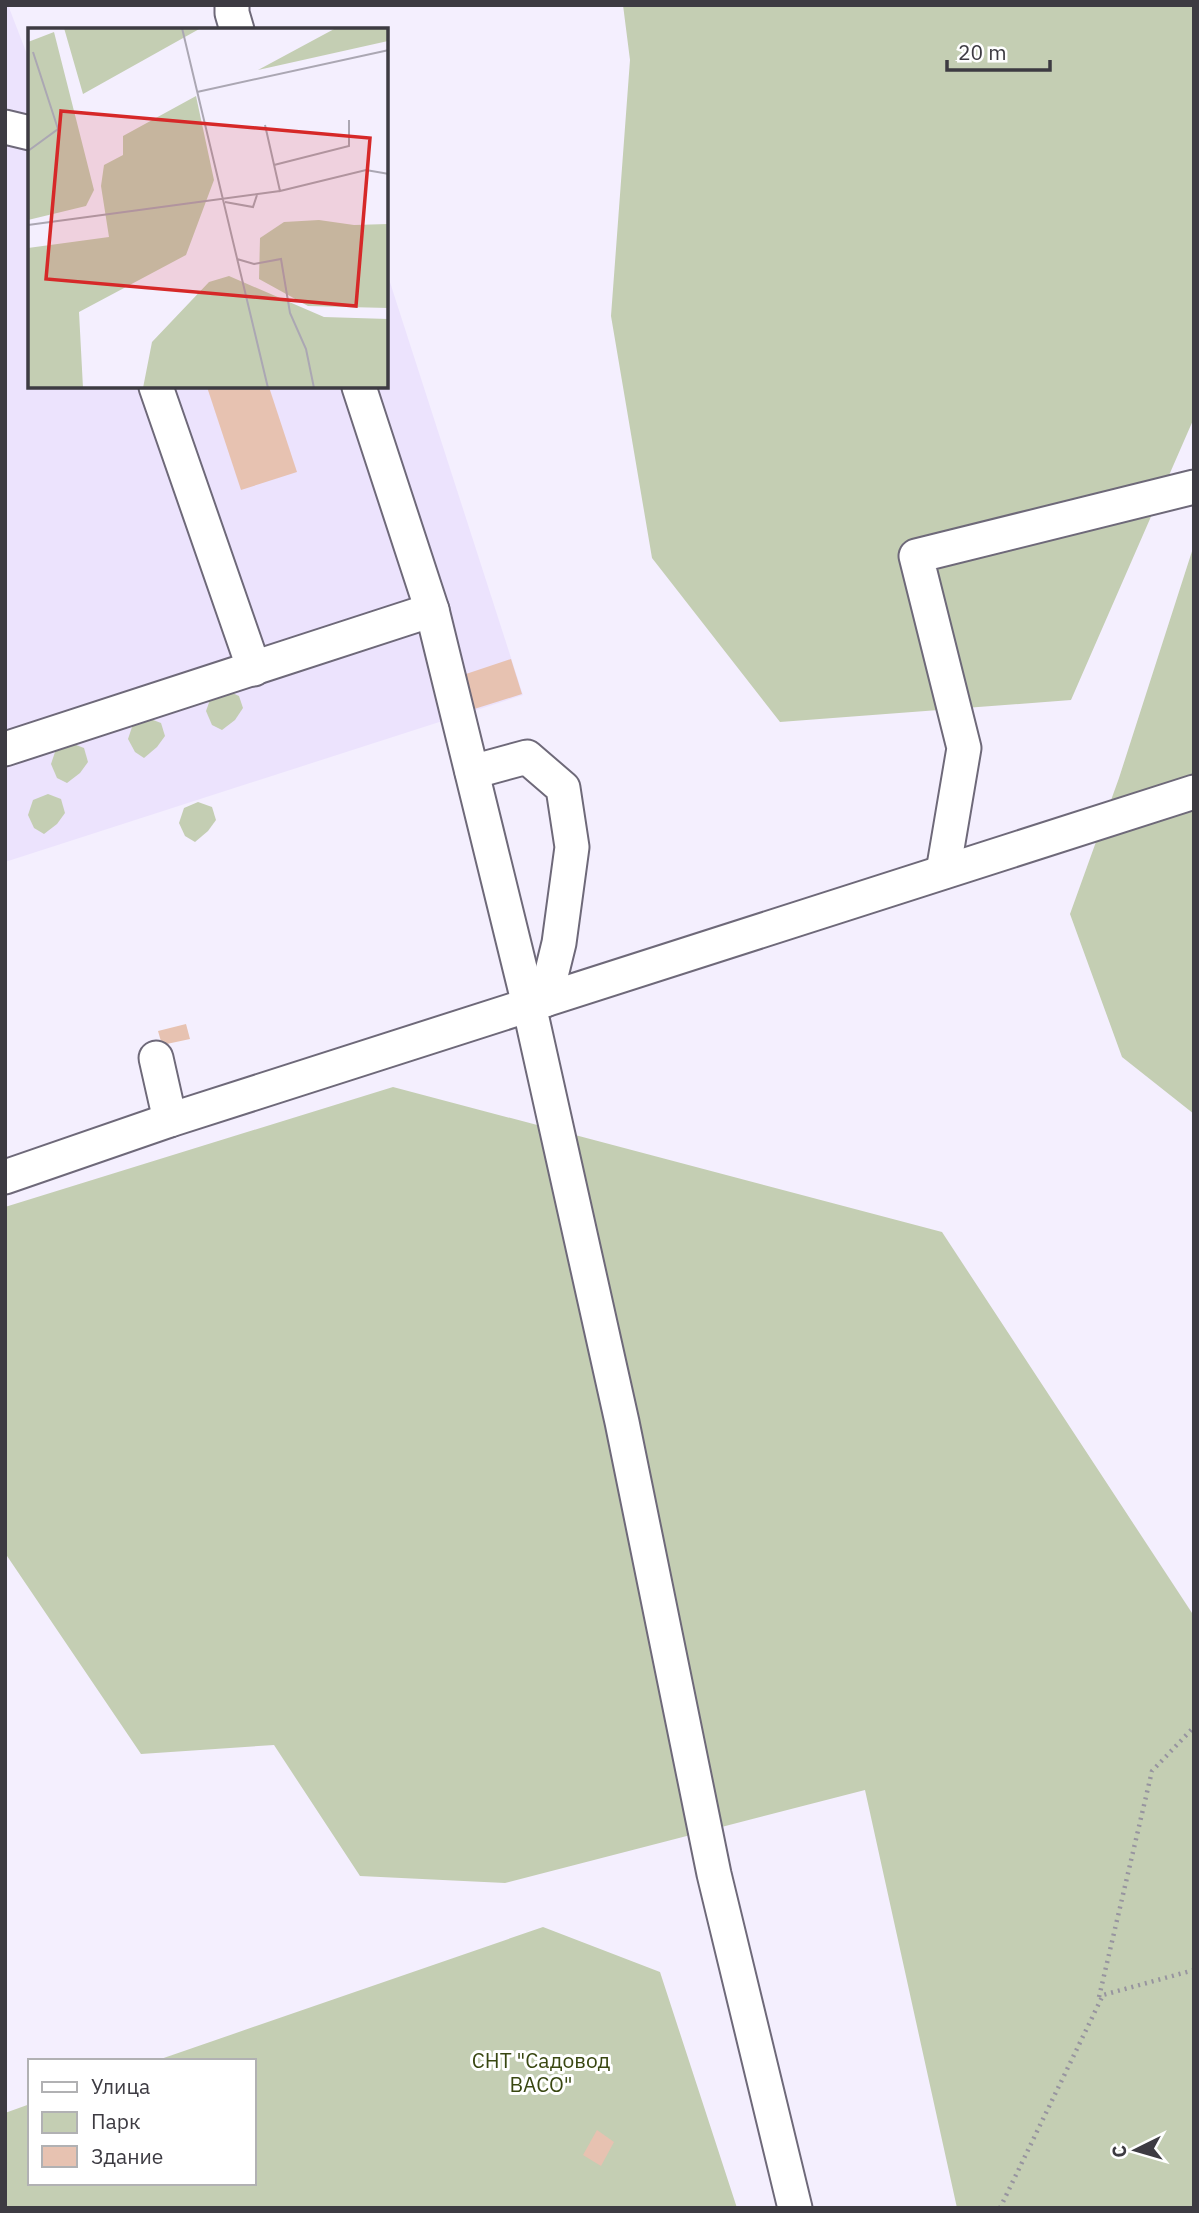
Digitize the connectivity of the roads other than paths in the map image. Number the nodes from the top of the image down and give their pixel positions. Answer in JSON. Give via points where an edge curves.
{"nodes":[{"id":1,"x":232,"y":5,"type":"edge"},
{"id":2,"x":236,"y":28,"type":"edge"},
{"id":3,"x":5,"y":127,"type":"edge"},
{"id":4,"x":28,"y":133,"type":"edge"},
{"id":5,"x":156,"y":388,"type":"edge"},
{"id":6,"x":359,"y":388,"type":"edge"},
{"id":7,"x":1194,"y":487,"type":"edge"},
{"id":8,"x":432,"y":610,"type":"junction"},
{"id":9,"x":254,"y":668,"type":"junction"},
{"id":10,"x":5,"y":749,"type":"edge"},
{"id":11,"x":472,"y":772,"type":"junction"},
{"id":12,"x":1194,"y":792,"type":"edge"},
{"id":13,"x":943,"y":872,"type":"junction"},
{"id":14,"x":537,"y":1003,"type":"junction"},
{"id":15,"x":156,"y":1058,"type":"dead end"},
{"id":16,"x":170,"y":1120,"type":"junction"},
{"id":17,"x":5,"y":1177,"type":"edge"},
{"id":18,"x":795,"y":2208,"type":"edge"}],
"edges":[{"from":1,"to":2,"type":"street"},
{"from":3,"to":4,"type":"street"},
{"from":5,"to":9,"type":"street"},
{"from":6,"to":8,"type":"street"},
{"from":7,"to":13,"type":"street","via":[[916,556],[964,747]]},
{"from":8,"to":9,"type":"street"},
{"from":8,"to":11,"type":"street"},
{"from":9,"to":10,"type":"street"},
{"from":11,"to":14,"type":"street"},
{"from":11,"to":14,"type":"street","via":[[527,757],[563,788],[572,847],[559,943]]},
{"from":12,"to":13,"type":"street"},
{"from":13,"to":14,"type":"street"},
{"from":14,"to":16,"type":"street"},
{"from":14,"to":18,"type":"street","via":[[713,1874]]},
{"from":15,"to":16,"type":"street"},
{"from":16,"to":17,"type":"street"}]}
